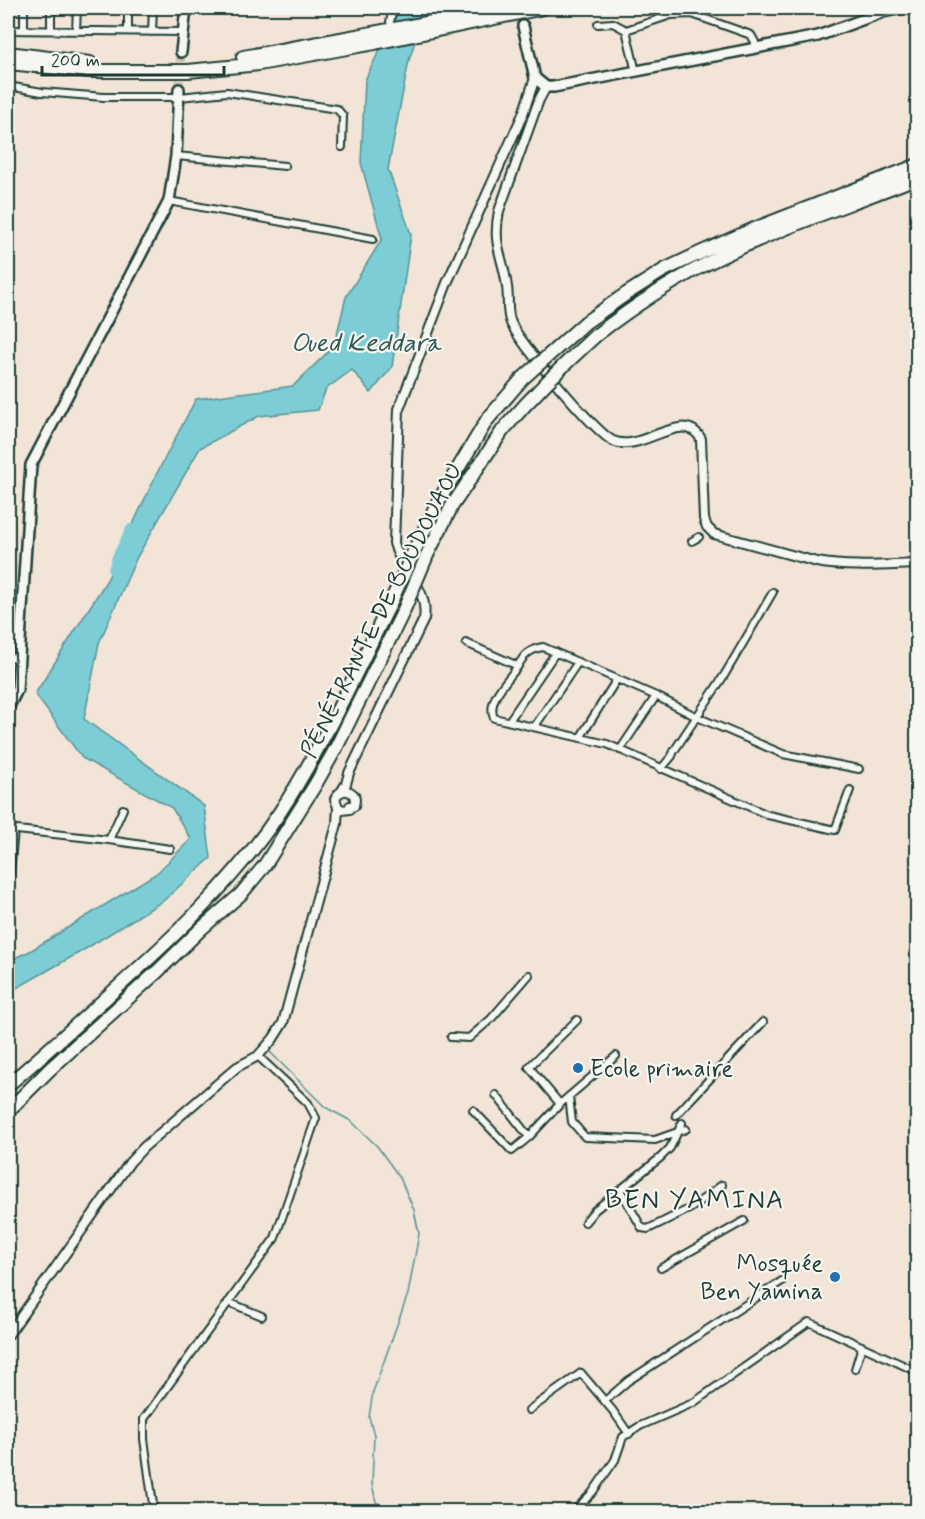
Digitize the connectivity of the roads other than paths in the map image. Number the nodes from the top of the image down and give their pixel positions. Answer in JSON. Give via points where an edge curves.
{"nodes":[{"id":1,"x":24,"y":8,"type":"edge"},
{"id":2,"x":51,"y":8,"type":"edge"},
{"id":3,"x":76,"y":8,"type":"edge"},
{"id":4,"x":128,"y":8,"type":"edge"},
{"id":5,"x":153,"y":8,"type":"edge"},
{"id":6,"x":186,"y":8,"type":"edge"},
{"id":7,"x":393,"y":8,"type":"edge"},
{"id":8,"x":507,"y":8,"type":"edge"},
{"id":9,"x":543,"y":8,"type":"edge"},
{"id":10,"x":903,"y":8,"type":"edge"},
{"id":11,"x":390,"y":22,"type":"dead end"},
{"id":12,"x":442,"y":23,"type":"junction"},
{"id":13,"x":598,"y":24,"type":"dead end"},
{"id":14,"x":523,"y":26,"type":"dead end"},
{"id":15,"x":8,"y":30,"type":"edge"},
{"id":16,"x":24,"y":30,"type":"junction"},
{"id":17,"x":51,"y":30,"type":"junction"},
{"id":18,"x":626,"y":30,"type":"junction"},
{"id":19,"x":76,"y":31,"type":"junction"},
{"id":20,"x":128,"y":31,"type":"junction"},
{"id":21,"x":153,"y":32,"type":"junction"},
{"id":22,"x":182,"y":32,"type":"junction"},
{"id":23,"x":375,"y":38,"type":"junction"},
{"id":24,"x":755,"y":48,"type":"junction"},
{"id":25,"x":8,"y":52,"type":"edge"},
{"id":26,"x":181,"y":52,"type":"tunnel mouth"},
{"id":27,"x":8,"y":63,"type":"edge"},
{"id":28,"x":636,"y":72,"type":"junction"},
{"id":29,"x":535,"y":78,"type":"junction"},
{"id":30,"x":8,"y":86,"type":"edge"},
{"id":31,"x":546,"y":87,"type":"junction"},
{"id":32,"x":180,"y":93,"type":"junction"},
{"id":33,"x":342,"y":147,"type":"dead end"},
{"id":34,"x":176,"y":156,"type":"junction"},
{"id":35,"x":918,"y":165,"type":"edge"},
{"id":36,"x":285,"y":166,"type":"dead end"},
{"id":37,"x":918,"y":177,"type":"edge"},
{"id":38,"x":169,"y":201,"type":"junction"},
{"id":39,"x":820,"y":210,"type":"junction"},
{"id":40,"x":373,"y":239,"type":"dead end"},
{"id":41,"x":699,"y":537,"type":"dead end"},
{"id":42,"x":692,"y":541,"type":"dead end"},
{"id":43,"x":918,"y":564,"type":"edge"},
{"id":44,"x":773,"y":592,"type":"dead end"},
{"id":45,"x":466,"y":643,"type":"dead end"},
{"id":46,"x":556,"y":652,"type":"junction"},
{"id":47,"x":8,"y":657,"type":"edge"},
{"id":48,"x":19,"y":658,"type":"junction"},
{"id":49,"x":578,"y":662,"type":"junction"},
{"id":50,"x":518,"y":666,"type":"junction"},
{"id":51,"x":617,"y":679,"type":"junction"},
{"id":52,"x":656,"y":696,"type":"junction"},
{"id":53,"x":10,"y":699,"type":"edge"},
{"id":54,"x":8,"y":708,"type":"edge"},
{"id":55,"x":697,"y":717,"type":"junction"},
{"id":56,"x":509,"y":721,"type":"junction"},
{"id":57,"x":535,"y":726,"type":"junction"},
{"id":58,"x":580,"y":738,"type":"junction"},
{"id":59,"x":620,"y":750,"type":"junction"},
{"id":60,"x":661,"y":769,"type":"junction"},
{"id":61,"x":859,"y":769,"type":"dead end"},
{"id":62,"x":350,"y":773,"type":"junction"},
{"id":63,"x":850,"y":790,"type":"dead end"},
{"id":64,"x":341,"y":792,"type":"junction"},
{"id":65,"x":352,"y":793,"type":"junction"},
{"id":66,"x":338,"y":807,"type":"junction"},
{"id":67,"x":123,"y":809,"type":"dead end"},
{"id":68,"x":348,"y":810,"type":"junction"},
{"id":69,"x":337,"y":824,"type":"junction"},
{"id":70,"x":11,"y":830,"type":"edge"},
{"id":71,"x":109,"y":840,"type":"junction"},
{"id":72,"x":170,"y":849,"type":"dead end"},
{"id":73,"x":8,"y":893,"type":"edge"},
{"id":74,"x":529,"y":975,"type":"dead end"},
{"id":75,"x":576,"y":1020,"type":"dead end"},
{"id":76,"x":763,"y":1022,"type":"dead end"},
{"id":77,"x":451,"y":1037,"type":"dead end"},
{"id":78,"x":258,"y":1056,"type":"junction"},
{"id":79,"x":616,"y":1056,"type":"dead end"},
{"id":80,"x":8,"y":1085,"type":"edge"},
{"id":81,"x":496,"y":1095,"type":"dead end"},
{"id":82,"x":569,"y":1096,"type":"junction"},
{"id":83,"x":560,"y":1104,"type":"junction"},
{"id":84,"x":473,"y":1110,"type":"dead end"},
{"id":85,"x":8,"y":1111,"type":"edge"},
{"id":86,"x":676,"y":1115,"type":"dead end"},
{"id":87,"x":682,"y":1123,"type":"dead end"},
{"id":88,"x":686,"y":1129,"type":"dead end"},
{"id":89,"x":676,"y":1133,"type":"junction"},
{"id":90,"x":529,"y":1137,"type":"junction"},
{"id":91,"x":722,"y":1185,"type":"dead end"},
{"id":92,"x":620,"y":1190,"type":"junction"},
{"id":93,"x":744,"y":1221,"type":"dead end"},
{"id":94,"x":585,"y":1222,"type":"dead end"},
{"id":95,"x":661,"y":1268,"type":"dead end"},
{"id":96,"x":782,"y":1281,"type":"dead end"},
{"id":97,"x":228,"y":1302,"type":"junction"},
{"id":98,"x":262,"y":1316,"type":"dead end"},
{"id":99,"x":8,"y":1335,"type":"edge"},
{"id":100,"x":862,"y":1346,"type":"junction"},
{"id":101,"x":855,"y":1369,"type":"dead end"},
{"id":102,"x":918,"y":1372,"type":"edge"},
{"id":103,"x":605,"y":1401,"type":"junction"},
{"id":104,"x":529,"y":1410,"type":"dead end"},
{"id":105,"x":628,"y":1434,"type":"junction"},
{"id":106,"x":154,"y":1512,"type":"edge"},
{"id":107,"x":573,"y":1512,"type":"edge"}],
"edges":[{"from":1,"to":16,"type":"street"},
{"from":2,"to":17,"type":"street"},
{"from":3,"to":4,"type":"street"},
{"from":3,"to":19,"type":"street"},
{"from":4,"to":20,"type":"street"},
{"from":5,"to":21,"type":"street"},
{"from":6,"to":22,"type":"main road"},
{"from":7,"to":11,"type":"street"},
{"from":8,"to":12,"type":"highway"},
{"from":9,"to":12,"type":"highway"},
{"from":10,"to":24,"type":"main road","via":[[818,36]]},
{"from":12,"to":23,"type":"highway"},
{"from":13,"to":18,"type":"street","via":[[613,23]]},
{"from":14,"to":29,"type":"main road"},
{"from":15,"to":16,"type":"street"},
{"from":16,"to":17,"type":"street"},
{"from":17,"to":19,"type":"street"},
{"from":18,"to":24,"type":"street","via":[[670,15],[692,14],[751,35]]},
{"from":18,"to":28,"type":"street"},
{"from":19,"to":20,"type":"street"},
{"from":20,"to":21,"type":"street"},
{"from":21,"to":22,"type":"street"},
{"from":22,"to":26,"type":"main road"},
{"from":23,"to":25,"type":"highway","via":[[189,63],[90,63]]},
{"from":23,"to":27,"type":"highway","via":[[258,64],[188,71],[90,71]]},
{"from":24,"to":28,"type":"main road"},
{"from":28,"to":31,"type":"main road"},
{"from":29,"to":31,"type":"main road"},
{"from":29,"to":62,"type":"street","via":[[523,114],[447,283],[399,409],[394,543],[423,594],[424,619]]},
{"from":30,"to":32,"type":"street","via":[[104,96]]},
{"from":31,"to":43,"type":"street","via":[[496,225],[509,317],[530,351],[594,426],[610,439],[630,444],[678,427],[696,432],[701,439],[704,519],[714,534],[833,565]]},
{"from":32,"to":33,"type":"street","via":[[227,92],[337,109],[343,116]]},
{"from":32,"to":34,"type":"main road"},
{"from":34,"to":36,"type":"street"},
{"from":34,"to":38,"type":"main road"},
{"from":35,"to":39,"type":"highway","name":"PÉNÉTRANTE DE BOUDOUAOU"},
{"from":37,"to":39,"type":"highway","name":"PÉNÉTRANTE DE BOUDOUAOU"},
{"from":38,"to":40,"type":"street"},
{"from":38,"to":48,"type":"main road","via":[[31,465]]},
{"from":39,"to":80,"type":"highway","name":"PÉNÉTRANTE DE BOUDOUAOU","bridge":true,"via":[[754,229],[664,270],[586,322],[522,379],[488,420],[438,502],[322,741],[255,847],[150,959]]},
{"from":39,"to":85,"type":"highway","name":"PÉNÉTRANTE DE BOUDOUAOU","bridge":true,"via":[[706,264],[635,306],[595,336],[531,397],[503,430],[452,506],[336,748],[266,865],[241,894]]},
{"from":41,"to":42,"type":"street"},
{"from":44,"to":55,"type":"street"},
{"from":45,"to":50,"type":"street"},
{"from":46,"to":49,"type":"street"},
{"from":46,"to":50,"type":"street","via":[[543,646],[532,649]]},
{"from":46,"to":56,"type":"street"},
{"from":47,"to":48,"type":"street"},
{"from":48,"to":53,"type":"main road","via":[[17,690]]},
{"from":49,"to":51,"type":"street"},
{"from":49,"to":57,"type":"street"},
{"from":50,"to":56,"type":"street","via":[[490,710],[494,718]]},
{"from":51,"to":52,"type":"street"},
{"from":51,"to":58,"type":"street"},
{"from":52,"to":55,"type":"street"},
{"from":52,"to":59,"type":"street"},
{"from":53,"to":54,"type":"main road"},
{"from":55,"to":60,"type":"street"},
{"from":55,"to":61,"type":"street","via":[[783,754]]},
{"from":56,"to":57,"type":"street"},
{"from":57,"to":58,"type":"street"},
{"from":58,"to":59,"type":"street"},
{"from":59,"to":60,"type":"street"},
{"from":60,"to":63,"type":"street","via":[[768,815],[835,830]]},
{"from":62,"to":64,"type":"street"},
{"from":62,"to":65,"type":"street"},
{"from":64,"to":65,"type":"street"},
{"from":64,"to":66,"type":"street","via":[[336,799]]},
{"from":65,"to":68,"type":"street","via":[[355,803]]},
{"from":66,"to":68,"type":"street"},
{"from":66,"to":69,"type":"street"},
{"from":67,"to":71,"type":"street"},
{"from":68,"to":69,"type":"street"},
{"from":69,"to":78,"type":"street","via":[[284,1023]]},
{"from":70,"to":71,"type":"street"},
{"from":70,"to":73,"type":"street"},
{"from":71,"to":72,"type":"street"},
{"from":74,"to":77,"type":"street","via":[[469,1038]]},
{"from":75,"to":83,"type":"street","via":[[529,1067]]},
{"from":76,"to":86,"type":"street"},
{"from":78,"to":97,"type":"street","via":[[308,1103],[316,1118],[275,1238]]},
{"from":78,"to":99,"type":"street","via":[[237,1067],[130,1162]]},
{"from":79,"to":82,"type":"street"},
{"from":81,"to":90,"type":"street"},
{"from":82,"to":83,"type":"street"},
{"from":82,"to":89,"type":"street","via":[[572,1122],[585,1137],[655,1140]]},
{"from":83,"to":90,"type":"street"},
{"from":84,"to":90,"type":"street","via":[[512,1151]]},
{"from":87,"to":89,"type":"street"},
{"from":88,"to":89,"type":"street"},
{"from":89,"to":92,"type":"street","via":[[670,1148]]},
{"from":91,"to":92,"type":"street","via":[[691,1208],[648,1229],[642,1227]]},
{"from":92,"to":94,"type":"street"},
{"from":93,"to":95,"type":"street"},
{"from":96,"to":103,"type":"street","via":[[628,1381]]},
{"from":97,"to":98,"type":"street"},
{"from":97,"to":106,"type":"street","via":[[144,1419]]},
{"from":100,"to":101,"type":"street"},
{"from":100,"to":102,"type":"street"},
{"from":100,"to":105,"type":"street","via":[[809,1322],[693,1403]]},
{"from":103,"to":104,"type":"street","via":[[581,1373]]},
{"from":103,"to":105,"type":"street"},
{"from":105,"to":107,"type":"street","via":[[605,1475]]}]}
